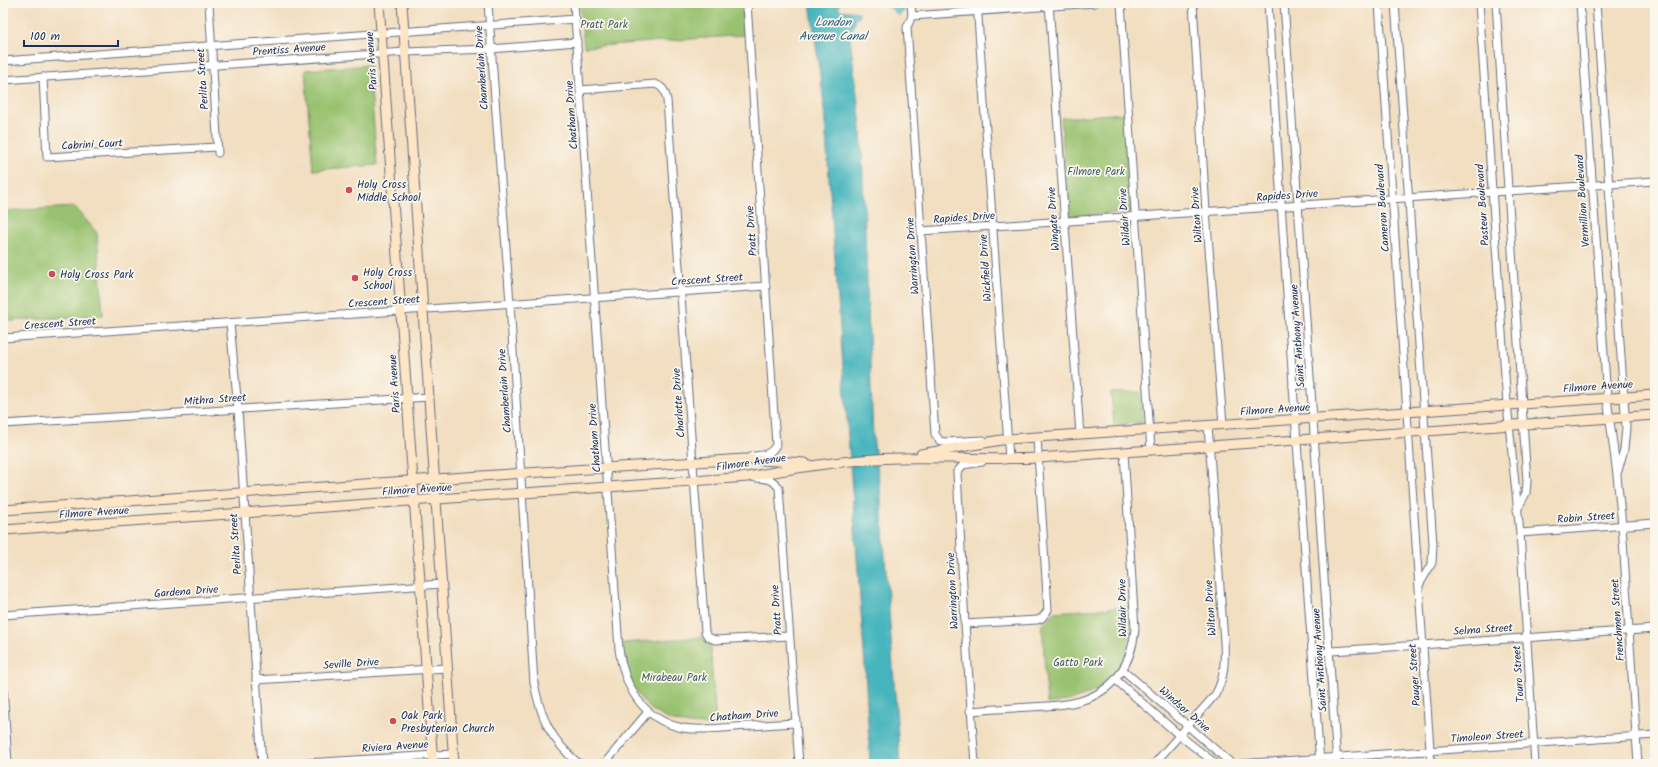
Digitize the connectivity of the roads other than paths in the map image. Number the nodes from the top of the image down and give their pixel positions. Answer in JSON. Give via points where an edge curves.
{"nodes":[{"id":1,"x":209,"y":3,"type":"edge"},
{"id":2,"x":379,"y":3,"type":"edge"},
{"id":3,"x":402,"y":3,"type":"edge"},
{"id":4,"x":488,"y":3,"type":"edge"},
{"id":5,"x":574,"y":3,"type":"edge"},
{"id":6,"x":747,"y":3,"type":"edge"},
{"id":7,"x":911,"y":3,"type":"edge"},
{"id":8,"x":977,"y":3,"type":"edge"},
{"id":9,"x":1095,"y":3,"type":"edge"},
{"id":10,"x":1121,"y":3,"type":"edge"},
{"id":11,"x":1193,"y":3,"type":"edge"},
{"id":12,"x":1268,"y":3,"type":"edge"},
{"id":13,"x":1284,"y":3,"type":"edge"},
{"id":14,"x":1379,"y":3,"type":"edge"},
{"id":15,"x":1395,"y":3,"type":"edge"},
{"id":16,"x":1479,"y":3,"type":"edge"},
{"id":17,"x":1496,"y":3,"type":"edge"},
{"id":18,"x":1580,"y":3,"type":"edge"},
{"id":19,"x":1596,"y":3,"type":"edge"},
{"id":20,"x":1049,"y":5,"type":"edge"},
{"id":21,"x":978,"y":11,"type":"junction"},
{"id":22,"x":912,"y":16,"type":"junction"},
{"id":23,"x":576,"y":19,"type":"junction"},
{"id":24,"x":489,"y":25,"type":"junction"},
{"id":25,"x":404,"y":33,"type":"junction"},
{"id":26,"x":381,"y":34,"type":"junction"},
{"id":27,"x":577,"y":42,"type":"junction"},
{"id":28,"x":211,"y":46,"type":"junction"},
{"id":29,"x":491,"y":49,"type":"junction"},
{"id":30,"x":405,"y":52,"type":"junction"},
{"id":31,"x":383,"y":54,"type":"junction"},
{"id":32,"x":3,"y":61,"type":"edge"},
{"id":33,"x":213,"y":66,"type":"junction"},
{"id":34,"x":43,"y":77,"type":"junction"},
{"id":35,"x":3,"y":80,"type":"edge"},
{"id":36,"x":580,"y":90,"type":"junction"},
{"id":37,"x":218,"y":150,"type":"joint"},
{"id":38,"x":1655,"y":181,"type":"edge"},
{"id":39,"x":1609,"y":184,"type":"junction"},
{"id":40,"x":1592,"y":185,"type":"junction"},
{"id":41,"x":1508,"y":191,"type":"junction"},
{"id":42,"x":1492,"y":192,"type":"junction"},
{"id":43,"x":1408,"y":198,"type":"junction"},
{"id":44,"x":1392,"y":199,"type":"junction"},
{"id":45,"x":1299,"y":205,"type":"junction"},
{"id":46,"x":1281,"y":207,"type":"junction"},
{"id":47,"x":1206,"y":211,"type":"junction"},
{"id":48,"x":1135,"y":216,"type":"junction"},
{"id":49,"x":1064,"y":221,"type":"junction"},
{"id":50,"x":993,"y":226,"type":"junction"},
{"id":51,"x":921,"y":231,"type":"junction"},
{"id":52,"x":766,"y":286,"type":"junction"},
{"id":53,"x":680,"y":292,"type":"junction"},
{"id":54,"x":595,"y":298,"type":"junction"},
{"id":55,"x":510,"y":303,"type":"junction"},
{"id":56,"x":423,"y":309,"type":"junction"},
{"id":57,"x":401,"y":310,"type":"junction"},
{"id":58,"x":230,"y":323,"type":"junction"},
{"id":59,"x":3,"y":338,"type":"edge"},
{"id":60,"x":1311,"y":384,"type":"junction"},
{"id":61,"x":1293,"y":386,"type":"junction"},
{"id":62,"x":1655,"y":395,"type":"edge"},
{"id":63,"x":429,"y":397,"type":"junction"},
{"id":64,"x":1624,"y":397,"type":"junction"},
{"id":65,"x":407,"y":398,"type":"junction"},
{"id":66,"x":1607,"y":398,"type":"junction"},
{"id":67,"x":1523,"y":403,"type":"junction"},
{"id":68,"x":1507,"y":404,"type":"junction"},
{"id":69,"x":238,"y":409,"type":"junction"},
{"id":70,"x":1423,"y":411,"type":"junction"},
{"id":71,"x":1407,"y":412,"type":"junction"},
{"id":72,"x":1655,"y":415,"type":"edge"},
{"id":73,"x":1625,"y":417,"type":"junction"},
{"id":74,"x":1313,"y":418,"type":"junction"},
{"id":75,"x":1295,"y":419,"type":"junction"},
{"id":76,"x":1609,"y":419,"type":"junction"},
{"id":77,"x":3,"y":424,"type":"edge"},
{"id":78,"x":1223,"y":424,"type":"junction"},
{"id":79,"x":1524,"y":424,"type":"junction"},
{"id":80,"x":1208,"y":426,"type":"junction"},
{"id":81,"x":1509,"y":426,"type":"junction"},
{"id":82,"x":1150,"y":430,"type":"junction"},
{"id":83,"x":1425,"y":431,"type":"junction"},
{"id":84,"x":1408,"y":432,"type":"junction"},
{"id":85,"x":1080,"y":434,"type":"junction"},
{"id":86,"x":1037,"y":438,"type":"junction"},
{"id":87,"x":1314,"y":438,"type":"junction"},
{"id":88,"x":1007,"y":440,"type":"junction"},
{"id":89,"x":1297,"y":440,"type":"junction"},
{"id":90,"x":1209,"y":446,"type":"junction"},
{"id":91,"x":1151,"y":450,"type":"junction"},
{"id":92,"x":1124,"y":452,"type":"junction"},
{"id":93,"x":898,"y":458,"type":"junction"},
{"id":94,"x":1038,"y":458,"type":"junction"},
{"id":95,"x":744,"y":459,"type":"junction"},
{"id":96,"x":1009,"y":459,"type":"junction"},
{"id":97,"x":693,"y":462,"type":"junction"},
{"id":98,"x":832,"y":463,"type":"junction"},
{"id":99,"x":607,"y":468,"type":"junction"},
{"id":100,"x":521,"y":473,"type":"junction"},
{"id":101,"x":1617,"y":475,"type":"junction"},
{"id":102,"x":748,"y":477,"type":"junction"},
{"id":103,"x":435,"y":479,"type":"junction"},
{"id":104,"x":414,"y":480,"type":"junction"},
{"id":105,"x":694,"y":481,"type":"junction"},
{"id":106,"x":608,"y":488,"type":"junction"},
{"id":107,"x":243,"y":492,"type":"junction"},
{"id":108,"x":522,"y":494,"type":"junction"},
{"id":109,"x":436,"y":500,"type":"junction"},
{"id":110,"x":415,"y":501,"type":"junction"},
{"id":111,"x":3,"y":510,"type":"edge"},
{"id":112,"x":1517,"y":510,"type":"junction"},
{"id":113,"x":244,"y":514,"type":"junction"},
{"id":114,"x":1655,"y":523,"type":"edge"},
{"id":115,"x":1622,"y":525,"type":"junction"},
{"id":116,"x":3,"y":530,"type":"edge"},
{"id":117,"x":1520,"y":533,"type":"junction"},
{"id":118,"x":442,"y":584,"type":"junction"},
{"id":119,"x":1419,"y":585,"type":"junction"},
{"id":120,"x":420,"y":586,"type":"junction"},
{"id":121,"x":250,"y":597,"type":"junction"},
{"id":122,"x":3,"y":615,"type":"edge"},
{"id":123,"x":965,"y":624,"type":"junction"},
{"id":124,"x":1655,"y":629,"type":"edge"},
{"id":125,"x":1629,"y":631,"type":"junction"},
{"id":126,"x":789,"y":636,"type":"junction"},
{"id":127,"x":1526,"y":638,"type":"junction"},
{"id":128,"x":1423,"y":644,"type":"junction"},
{"id":129,"x":1313,"y":651,"type":"junction"},
{"id":130,"x":1329,"y":651,"type":"junction"},
{"id":131,"x":447,"y":668,"type":"junction"},
{"id":132,"x":426,"y":669,"type":"junction"},
{"id":133,"x":1123,"y":670,"type":"junction"},
{"id":134,"x":256,"y":680,"type":"junction"},
{"id":135,"x":1116,"y":680,"type":"junction"},
{"id":136,"x":3,"y":686,"type":"edge"},
{"id":137,"x":3,"y":698,"type":"edge"},
{"id":138,"x":970,"y":711,"type":"junction"},
{"id":139,"x":648,"y":712,"type":"junction"},
{"id":140,"x":796,"y":722,"type":"junction"},
{"id":141,"x":1187,"y":726,"type":"junction"},
{"id":142,"x":1179,"y":735,"type":"junction"},
{"id":143,"x":1655,"y":736,"type":"edge"},
{"id":144,"x":1636,"y":737,"type":"junction"},
{"id":145,"x":1533,"y":744,"type":"junction"},
{"id":146,"x":1430,"y":750,"type":"junction"},
{"id":147,"x":453,"y":754,"type":"junction"},
{"id":148,"x":433,"y":759,"type":"edge"},
{"id":149,"x":1320,"y":761,"type":"edge"},
{"id":150,"x":1337,"y":761,"type":"edge"},
{"id":151,"x":8,"y":764,"type":"edge"},
{"id":152,"x":262,"y":764,"type":"edge"},
{"id":153,"x":290,"y":764,"type":"edge"},
{"id":154,"x":454,"y":764,"type":"edge"},
{"id":155,"x":579,"y":764,"type":"edge"},
{"id":156,"x":604,"y":764,"type":"edge"},
{"id":157,"x":799,"y":764,"type":"edge"},
{"id":158,"x":974,"y":764,"type":"edge"},
{"id":159,"x":1154,"y":764,"type":"edge"},
{"id":160,"x":1216,"y":764,"type":"edge"},
{"id":161,"x":1232,"y":764,"type":"edge"},
{"id":162,"x":1239,"y":764,"type":"edge"},
{"id":163,"x":1431,"y":764,"type":"edge"},
{"id":164,"x":1535,"y":764,"type":"edge"},
{"id":165,"x":1638,"y":764,"type":"edge"}],
"edges":[{"from":1,"to":28,"type":"street","name":"Perlita Street"},
{"from":2,"to":26,"type":"street","name":"Paris Avenue"},
{"from":3,"to":25,"type":"street"},
{"from":4,"to":24,"type":"street","name":"Chamberlain Drive"},
{"from":5,"to":23,"type":"street","name":"Chatham Drive"},
{"from":6,"to":52,"type":"street","name":"Pratt Drive"},
{"from":7,"to":22,"type":"street","name":"Warrington Drive"},
{"from":8,"to":21,"type":"street","name":"Wickfield Drive"},
{"from":9,"to":20,"type":"street"},
{"from":10,"to":48,"type":"street","name":"Wildair Drive"},
{"from":11,"to":47,"type":"street","name":"Wilton Drive"},
{"from":12,"to":46,"type":"street","name":"Saint Anthony Avenue"},
{"from":13,"to":45,"type":"street","name":"Saint Anthony Avenue"},
{"from":14,"to":44,"type":"street","name":"Cameron Boulevard"},
{"from":15,"to":43,"type":"street"},
{"from":16,"to":42,"type":"street","name":"Pasteur Boulevard"},
{"from":17,"to":41,"type":"street"},
{"from":18,"to":40,"type":"street","name":"Vermillion Boulevard"},
{"from":19,"to":39,"type":"street"},
{"from":20,"to":21,"type":"street"},
{"from":20,"to":49,"type":"street","name":"Wingate Drive"},
{"from":21,"to":22,"type":"street"},
{"from":21,"to":50,"type":"street","name":"Wickfield Drive"},
{"from":22,"to":51,"type":"street","name":"Warrington Drive","via":[[907,26]]},
{"from":23,"to":24,"type":"street","name":"Prentiss Avenue"},
{"from":23,"to":27,"type":"street","name":"Chatham Drive"},
{"from":24,"to":25,"type":"street","name":"Prentiss Avenue"},
{"from":24,"to":29,"type":"street","name":"Chamberlain Drive"},
{"from":25,"to":26,"type":"street","name":"Prentiss Avenue"},
{"from":25,"to":30,"type":"street"},
{"from":26,"to":28,"type":"street","name":"Prentiss Avenue"},
{"from":26,"to":31,"type":"street","name":"Paris Avenue"},
{"from":27,"to":29,"type":"street","name":"Prentiss Avenue"},
{"from":27,"to":36,"type":"street","name":"Chatham Drive"},
{"from":28,"to":32,"type":"street","name":"Prentiss Avenue"},
{"from":28,"to":33,"type":"street","name":"Perlita Street"},
{"from":29,"to":30,"type":"street","name":"Prentiss Avenue"},
{"from":29,"to":55,"type":"street","name":"Chamberlain Drive"},
{"from":30,"to":31,"type":"street","name":"Prentiss Avenue"},
{"from":30,"to":56,"type":"street"},
{"from":31,"to":33,"type":"street","name":"Prentiss Avenue"},
{"from":31,"to":57,"type":"street","name":"Paris Avenue"},
{"from":33,"to":34,"type":"street","name":"Prentiss Avenue"},
{"from":33,"to":37,"type":"street","name":"Perlita Street"},
{"from":34,"to":35,"type":"street","name":"Prentiss Avenue"},
{"from":34,"to":37,"type":"street","name":"Cabrini Court","via":[[47,157]]},
{"from":36,"to":53,"type":"street","name":"Charlotte Drive","via":[[655,84],[662,86],[666,92]]},
{"from":36,"to":54,"type":"street","name":"Chatham Drive"},
{"from":38,"to":39,"type":"street","name":"Rapides Drive"},
{"from":39,"to":40,"type":"street","name":"Rapides Drive"},
{"from":39,"to":64,"type":"street"},
{"from":40,"to":41,"type":"street","name":"Rapides Drive"},
{"from":40,"to":66,"type":"street","name":"Vermillion Boulevard"},
{"from":41,"to":42,"type":"street","name":"Rapides Drive"},
{"from":41,"to":67,"type":"street"},
{"from":42,"to":43,"type":"street","name":"Rapides Drive"},
{"from":42,"to":68,"type":"street","name":"Pasteur Boulevard"},
{"from":43,"to":44,"type":"street","name":"Rapides Drive"},
{"from":43,"to":70,"type":"street"},
{"from":44,"to":45,"type":"street","name":"Rapides Drive"},
{"from":44,"to":71,"type":"street","name":"Cameron Boulevard"},
{"from":45,"to":46,"type":"street","name":"Rapides Drive"},
{"from":45,"to":60,"type":"street","name":"Saint Anthony Avenue"},
{"from":46,"to":47,"type":"street","name":"Rapides Drive"},
{"from":46,"to":61,"type":"street","name":"Saint Anthony Avenue"},
{"from":47,"to":48,"type":"street","name":"Rapides Drive"},
{"from":47,"to":78,"type":"street","name":"Wilton Drive"},
{"from":48,"to":49,"type":"street","name":"Rapides Drive"},
{"from":48,"to":82,"type":"street","name":"Wildair Drive"},
{"from":49,"to":50,"type":"street","name":"Rapides Drive"},
{"from":49,"to":85,"type":"street","name":"Wingate Drive"},
{"from":50,"to":51,"type":"street","name":"Rapides Drive"},
{"from":50,"to":88,"type":"street","name":"Wickfield Drive"},
{"from":51,"to":88,"type":"street","name":"Warrington Drive","via":[[935,434],[945,442]]},
{"from":52,"to":53,"type":"street","name":"Crescent Street"},
{"from":52,"to":95,"type":"street","name":"Pratt Drive","via":[[776,445],[768,454]]},
{"from":53,"to":54,"type":"street","name":"Crescent Street"},
{"from":53,"to":97,"type":"street","name":"Charlotte Drive"},
{"from":54,"to":55,"type":"street","name":"Crescent Street"},
{"from":54,"to":99,"type":"street","name":"Chatham Drive"},
{"from":55,"to":56,"type":"street","name":"Crescent Street"},
{"from":55,"to":100,"type":"street","name":"Chamberlain Drive"},
{"from":56,"to":57,"type":"street","name":"Crescent Street"},
{"from":56,"to":63,"type":"street"},
{"from":57,"to":58,"type":"street","name":"Crescent Street"},
{"from":57,"to":65,"type":"street","name":"Paris Avenue"},
{"from":58,"to":59,"type":"street","name":"Crescent Street"},
{"from":58,"to":69,"type":"street","name":"Perlita Street"},
{"from":60,"to":61,"type":"street"},
{"from":60,"to":74,"type":"street","name":"Saint Anthony Avenue"},
{"from":61,"to":75,"type":"street","name":"Saint Anthony Avenue"},
{"from":62,"to":64,"type":"street","name":"Filmore Avenue"},
{"from":63,"to":65,"type":"street","name":"Mithra Street"},
{"from":63,"to":103,"type":"street"},
{"from":64,"to":66,"type":"street","name":"Filmore Avenue"},
{"from":64,"to":73,"type":"street","name":"Frenchmen Street"},
{"from":65,"to":69,"type":"street","name":"Mithra Street"},
{"from":65,"to":104,"type":"street","name":"Paris Avenue"},
{"from":66,"to":67,"type":"street","name":"Filmore Avenue"},
{"from":66,"to":76,"type":"street","name":"Frenchmen Street"},
{"from":67,"to":68,"type":"street","name":"Filmore Avenue"},
{"from":67,"to":79,"type":"street"},
{"from":68,"to":70,"type":"street","name":"Filmore Avenue"},
{"from":68,"to":81,"type":"street","name":"Touro Street"},
{"from":69,"to":77,"type":"street","name":"Mithra Street"},
{"from":69,"to":107,"type":"street","name":"Perlita Street"},
{"from":70,"to":71,"type":"street","name":"Filmore Avenue"},
{"from":70,"to":83,"type":"street"},
{"from":71,"to":74,"type":"street","name":"Filmore Avenue"},
{"from":71,"to":84,"type":"street","name":"Pauger Street"},
{"from":72,"to":73,"type":"street","name":"Filmore Avenue"},
{"from":73,"to":76,"type":"street","name":"Filmore Avenue"},
{"from":73,"to":101,"type":"street","name":"Frenchmen Street","via":[[1624,448]]},
{"from":74,"to":75,"type":"street","name":"Filmore Avenue"},
{"from":74,"to":87,"type":"street","name":"Saint Anthony Avenue"},
{"from":75,"to":78,"type":"street","name":"Filmore Avenue"},
{"from":75,"to":89,"type":"street","name":"Saint Anthony Avenue"},
{"from":76,"to":79,"type":"street","name":"Filmore Avenue"},
{"from":76,"to":101,"type":"street","name":"Frenchmen Street"},
{"from":78,"to":80,"type":"street","name":"Filmore Avenue"},
{"from":79,"to":81,"type":"street","name":"Filmore Avenue"},
{"from":79,"to":112,"type":"street","via":[[1527,488]]},
{"from":80,"to":82,"type":"street","name":"Filmore Avenue"},
{"from":80,"to":90,"type":"street","name":"Wilton Drive"},
{"from":81,"to":83,"type":"street","name":"Filmore Avenue"},
{"from":81,"to":112,"type":"street","name":"Touro Street"},
{"from":82,"to":85,"type":"street","name":"Filmore Avenue"},
{"from":82,"to":91,"type":"street","name":"Wildair Drive"},
{"from":83,"to":84,"type":"street","name":"Filmore Avenue"},
{"from":83,"to":119,"type":"street","via":[[1433,554],[1429,570]]},
{"from":84,"to":87,"type":"street","name":"Filmore Avenue"},
{"from":84,"to":119,"type":"street","name":"Pauger Street"},
{"from":85,"to":86,"type":"street","name":"Filmore Avenue"},
{"from":86,"to":88,"type":"street","name":"Filmore Avenue"},
{"from":86,"to":94,"type":"street"},
{"from":87,"to":89,"type":"street","name":"Filmore Avenue"},
{"from":87,"to":130,"type":"street","name":"Saint Anthony Avenue"},
{"from":88,"to":93,"type":"street","name":"Filmore Avenue"},
{"from":88,"to":96,"type":"street","name":"Wickfield Drive"},
{"from":89,"to":90,"type":"street","name":"Filmore Avenue"},
{"from":89,"to":129,"type":"street","name":"Saint Anthony Avenue"},
{"from":90,"to":91,"type":"street","name":"Filmore Avenue"},
{"from":90,"to":141,"type":"street","name":"Wilton Drive","via":[[1224,641],[1223,676],[1215,696]]},
{"from":91,"to":92,"type":"street","name":"Filmore Avenue"},
{"from":92,"to":94,"type":"street","name":"Filmore Avenue"},
{"from":92,"to":133,"type":"street","name":"Wildair Drive","via":[[1135,629],[1132,648]]},
{"from":93,"to":96,"type":"street","name":"Filmore Avenue"},
{"from":93,"to":98,"type":"street","name":"Filmore Avenue"},
{"from":94,"to":96,"type":"street","name":"Filmore Avenue"},
{"from":94,"to":123,"type":"street","via":[[1048,604],[1046,615],[1036,620]]},
{"from":95,"to":97,"type":"street","name":"Filmore Avenue"},
{"from":95,"to":98,"type":"street","name":"Filmore Avenue"},
{"from":96,"to":123,"type":"street","name":"Warrington Drive","via":[[970,463],[963,465],[957,472]]},
{"from":97,"to":99,"type":"street","name":"Filmore Avenue"},
{"from":97,"to":105,"type":"street","name":"Charlotte Drive"},
{"from":98,"to":102,"type":"street","name":"Filmore Avenue"},
{"from":99,"to":100,"type":"street","name":"Filmore Avenue"},
{"from":99,"to":106,"type":"street","name":"Chatham Drive"},
{"from":100,"to":103,"type":"street","name":"Filmore Avenue"},
{"from":100,"to":108,"type":"street","name":"Chamberlain Drive"},
{"from":101,"to":115,"type":"street","name":"Frenchmen Street"},
{"from":102,"to":105,"type":"street","name":"Filmore Avenue"},
{"from":102,"to":126,"type":"street","name":"Pratt Drive","via":[[771,480],[778,488]]},
{"from":103,"to":104,"type":"street","name":"Filmore Avenue"},
{"from":103,"to":109,"type":"street"},
{"from":104,"to":107,"type":"street","name":"Filmore Avenue"},
{"from":104,"to":110,"type":"street","name":"Paris Avenue"},
{"from":105,"to":106,"type":"street","name":"Filmore Avenue"},
{"from":105,"to":126,"type":"street","name":"Charlotte Drive","via":[[704,624],[708,637],[724,641]]},
{"from":106,"to":108,"type":"street","name":"Filmore Avenue"},
{"from":106,"to":139,"type":"street","name":"Chatham Drive","via":[[621,666],[630,689]]},
{"from":107,"to":111,"type":"street","name":"Filmore Avenue"},
{"from":107,"to":113,"type":"street","name":"Perlita Street"},
{"from":108,"to":109,"type":"street","name":"Filmore Avenue"},
{"from":108,"to":155,"type":"street","name":"Chamberlain Drive","via":[[534,683],[538,702],[544,722],[553,738]]},
{"from":109,"to":110,"type":"street","name":"Filmore Avenue"},
{"from":109,"to":118,"type":"street"},
{"from":110,"to":113,"type":"street","name":"Filmore Avenue"},
{"from":110,"to":120,"type":"street","name":"Paris Avenue"},
{"from":112,"to":117,"type":"street","name":"Touro Street"},
{"from":113,"to":116,"type":"street","name":"Filmore Avenue"},
{"from":113,"to":121,"type":"street","name":"Perlita Street"},
{"from":114,"to":115,"type":"street","name":"Robin Street"},
{"from":115,"to":117,"type":"street","name":"Robin Street"},
{"from":115,"to":125,"type":"street","name":"Frenchmen Street"},
{"from":117,"to":127,"type":"street","name":"Touro Street"},
{"from":118,"to":120,"type":"street","name":"Gardena Drive"},
{"from":118,"to":131,"type":"street"},
{"from":119,"to":128,"type":"street","name":"Pauger Street"},
{"from":120,"to":121,"type":"street","name":"Gardena Drive"},
{"from":120,"to":132,"type":"street","name":"Paris Avenue"},
{"from":121,"to":122,"type":"street","name":"Gardena Drive"},
{"from":121,"to":134,"type":"street","name":"Perlita Street"},
{"from":123,"to":138,"type":"street","name":"Warrington Drive"},
{"from":124,"to":125,"type":"street","name":"Selma Street"},
{"from":125,"to":127,"type":"street","name":"Selma Street"},
{"from":125,"to":144,"type":"street","name":"Frenchmen Street"},
{"from":126,"to":140,"type":"street","name":"Pratt Drive"},
{"from":127,"to":128,"type":"street","name":"Selma Street"},
{"from":127,"to":145,"type":"street","name":"Touro Street"},
{"from":128,"to":130,"type":"street","name":"Selma Street"},
{"from":128,"to":146,"type":"street","name":"Pauger Street"},
{"from":129,"to":130,"type":"street","name":"Selma Street"},
{"from":129,"to":149,"type":"street","name":"Saint Anthony Avenue"},
{"from":130,"to":150,"type":"street","name":"Saint Anthony Avenue"},
{"from":131,"to":132,"type":"street","name":"Seville Drive"},
{"from":131,"to":147,"type":"street"},
{"from":132,"to":134,"type":"street","name":"Seville Drive"},
{"from":132,"to":148,"type":"street","name":"Paris Avenue"},
{"from":133,"to":135,"type":"street","name":"Wildair Drive"},
{"from":133,"to":141,"type":"street","name":"Windsor Drive"},
{"from":134,"to":152,"type":"street","name":"Perlita Street"},
{"from":135,"to":138,"type":"street","name":"Wildair Drive","via":[[1098,693],[1080,701],[1059,705]]},
{"from":135,"to":142,"type":"street","name":"Windsor Drive"},
{"from":136,"to":137,"type":"street"},
{"from":137,"to":151,"type":"street"},
{"from":138,"to":158,"type":"street","name":"Warrington Drive"},
{"from":139,"to":140,"type":"street","name":"Chatham Drive","via":[[671,724],[692,729]]},
{"from":139,"to":156,"type":"street"},
{"from":140,"to":157,"type":"street","name":"Pratt Drive"},
{"from":141,"to":142,"type":"street","name":"Wilton Drive"},
{"from":141,"to":161,"type":"street","name":"Windsor Drive"},
{"from":142,"to":159,"type":"street","name":"Wilton Drive"},
{"from":142,"to":160,"type":"street","name":"Windsor Drive"},
{"from":143,"to":144,"type":"street","name":"Timoleon Street"},
{"from":144,"to":145,"type":"street","name":"Timoleon Street"},
{"from":144,"to":165,"type":"street","name":"Frenchmen Street"},
{"from":145,"to":146,"type":"street","name":"Timoleon Street"},
{"from":145,"to":164,"type":"street","name":"Touro Street"},
{"from":146,"to":150,"type":"street","name":"Timoleon Street"},
{"from":146,"to":163,"type":"street","name":"Pauger Street"},
{"from":147,"to":148,"type":"street","name":"Riviera Avenue"},
{"from":147,"to":154,"type":"street"},
{"from":148,"to":153,"type":"street","name":"Riviera Avenue"},
{"from":149,"to":150,"type":"street","name":"Timoleon Street"},
{"from":149,"to":162,"type":"street"}]}
